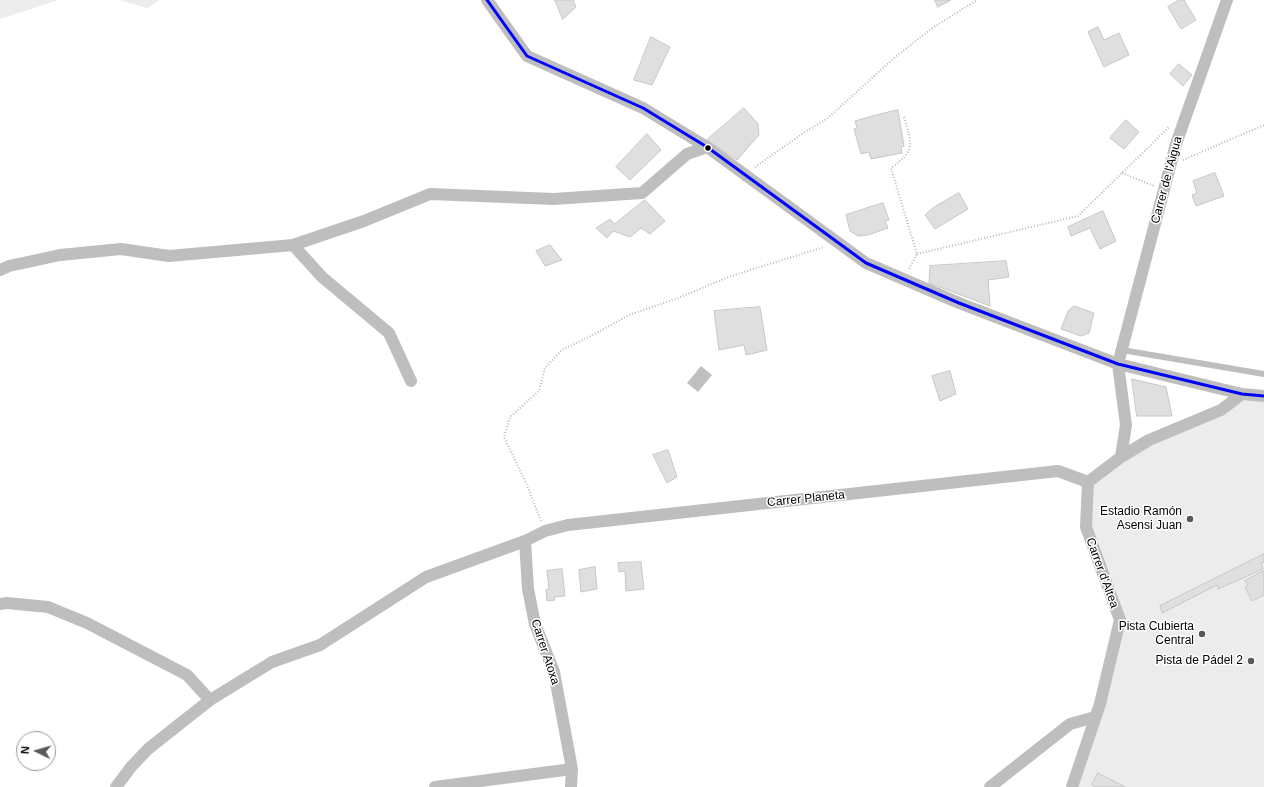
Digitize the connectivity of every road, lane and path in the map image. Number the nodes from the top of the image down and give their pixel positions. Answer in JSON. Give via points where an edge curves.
{"nodes":[{"id":1,"x":487,"y":0,"type":"edge"},
{"id":2,"x":977,"y":0,"type":"edge"},
{"id":3,"x":1227,"y":0,"type":"edge"},
{"id":4,"x":904,"y":118,"type":"dead end"},
{"id":5,"x":1172,"y":124,"type":"dead end"},
{"id":6,"x":1264,"y":125,"type":"edge"},
{"id":7,"x":708,"y":147,"type":"junction"},
{"id":8,"x":1171,"y":165,"type":"junction"},
{"id":9,"x":1122,"y":173,"type":"junction"},
{"id":10,"x":745,"y":174,"type":"junction"},
{"id":11,"x":1164,"y":190,"type":"junction"},
{"id":12,"x":837,"y":242,"type":"junction"},
{"id":13,"x":293,"y":245,"type":"junction"},
{"id":14,"x":917,"y":254,"type":"junction"},
{"id":15,"x":0,"y":270,"type":"edge"},
{"id":16,"x":903,"y":279,"type":"junction"},
{"id":17,"x":1122,"y":350,"type":"junction"},
{"id":18,"x":1118,"y":364,"type":"junction"},
{"id":19,"x":1264,"y":374,"type":"edge"},
{"id":20,"x":411,"y":381,"type":"dead end"},
{"id":21,"x":1242,"y":394,"type":"junction"},
{"id":22,"x":1264,"y":396,"type":"edge"},
{"id":23,"x":1121,"y":456,"type":"junction"},
{"id":24,"x":1088,"y":482,"type":"junction"},
{"id":25,"x":545,"y":531,"type":"junction"},
{"id":26,"x":525,"y":541,"type":"junction"},
{"id":27,"x":0,"y":604,"type":"edge"},
{"id":28,"x":210,"y":700,"type":"junction"},
{"id":29,"x":1095,"y":717,"type":"junction"},
{"id":30,"x":572,"y":769,"type":"junction"},
{"id":31,"x":116,"y":787,"type":"edge"},
{"id":32,"x":435,"y":787,"type":"edge"},
{"id":33,"x":571,"y":787,"type":"edge"},
{"id":34,"x":990,"y":787,"type":"edge"},
{"id":35,"x":1072,"y":787,"type":"edge"}],
"edges":[{"from":1,"to":7,"type":"street","via":[[527,56],[643,108]]},
{"from":2,"to":10,"type":"path","via":[[931,29],[894,58],[828,118]]},
{"from":3,"to":8,"type":"street","name":"Carrer de l'Aigua","via":[[1176,144]]},
{"from":4,"to":14,"type":"path","via":[[910,138],[910,151],[903,160],[891,168]]},
{"from":5,"to":9,"type":"path"},
{"from":6,"to":8,"type":"path"},
{"from":7,"to":10,"type":"street"},
{"from":7,"to":13,"type":"street","via":[[687,154],[642,193],[554,199],[430,194],[364,221]]},
{"from":8,"to":11,"type":"street","name":"Carrer de l'Aigua"},
{"from":9,"to":11,"type":"path"},
{"from":9,"to":14,"type":"path","via":[[1078,216]]},
{"from":10,"to":12,"type":"street"},
{"from":11,"to":17,"type":"street","name":"Carrer de l'Aigua"},
{"from":12,"to":16,"type":"street","via":[[866,263]]},
{"from":12,"to":25,"type":"path","via":[[731,276],[629,315],[562,350],[545,368],[539,391],[510,417],[504,437]]},
{"from":13,"to":15,"type":"street","via":[[169,256],[121,249],[60,255]]},
{"from":13,"to":20,"type":"street","via":[[322,277],[389,333]]},
{"from":14,"to":16,"type":"path"},
{"from":16,"to":18,"type":"street"},
{"from":17,"to":18,"type":"street","name":"Carrer de l'Aigua"},
{"from":17,"to":19,"type":"lane"},
{"from":18,"to":21,"type":"street"},
{"from":18,"to":23,"type":"street","via":[[1126,425]]},
{"from":21,"to":22,"type":"street"},
{"from":21,"to":23,"type":"street","via":[[1221,410],[1149,440]]},
{"from":23,"to":24,"type":"street"},
{"from":24,"to":25,"type":"street","name":"Carrer Planeta","via":[[1058,471],[568,525]]},
{"from":24,"to":29,"type":"street","name":"Carrer d'Altea","via":[[1086,527],[1120,620]]},
{"from":25,"to":26,"type":"street","name":"Carrer Planeta"},
{"from":26,"to":28,"type":"street","name":"Carrer Planeta","via":[[426,577],[320,645],[272,662]]},
{"from":26,"to":30,"type":"street","name":"Carrer Atoxa","via":[[532,610],[554,672]]},
{"from":27,"to":28,"type":"street","via":[[48,607],[87,623],[187,674]]},
{"from":28,"to":31,"type":"street","name":"Carrer Planeta","via":[[148,749]]},
{"from":29,"to":34,"type":"street","via":[[1070,724]]},
{"from":29,"to":35,"type":"street","name":"Carrer d'Altea"},
{"from":30,"to":32,"type":"street"},
{"from":30,"to":33,"type":"street","name":"Carrer Atoxa"}]}
